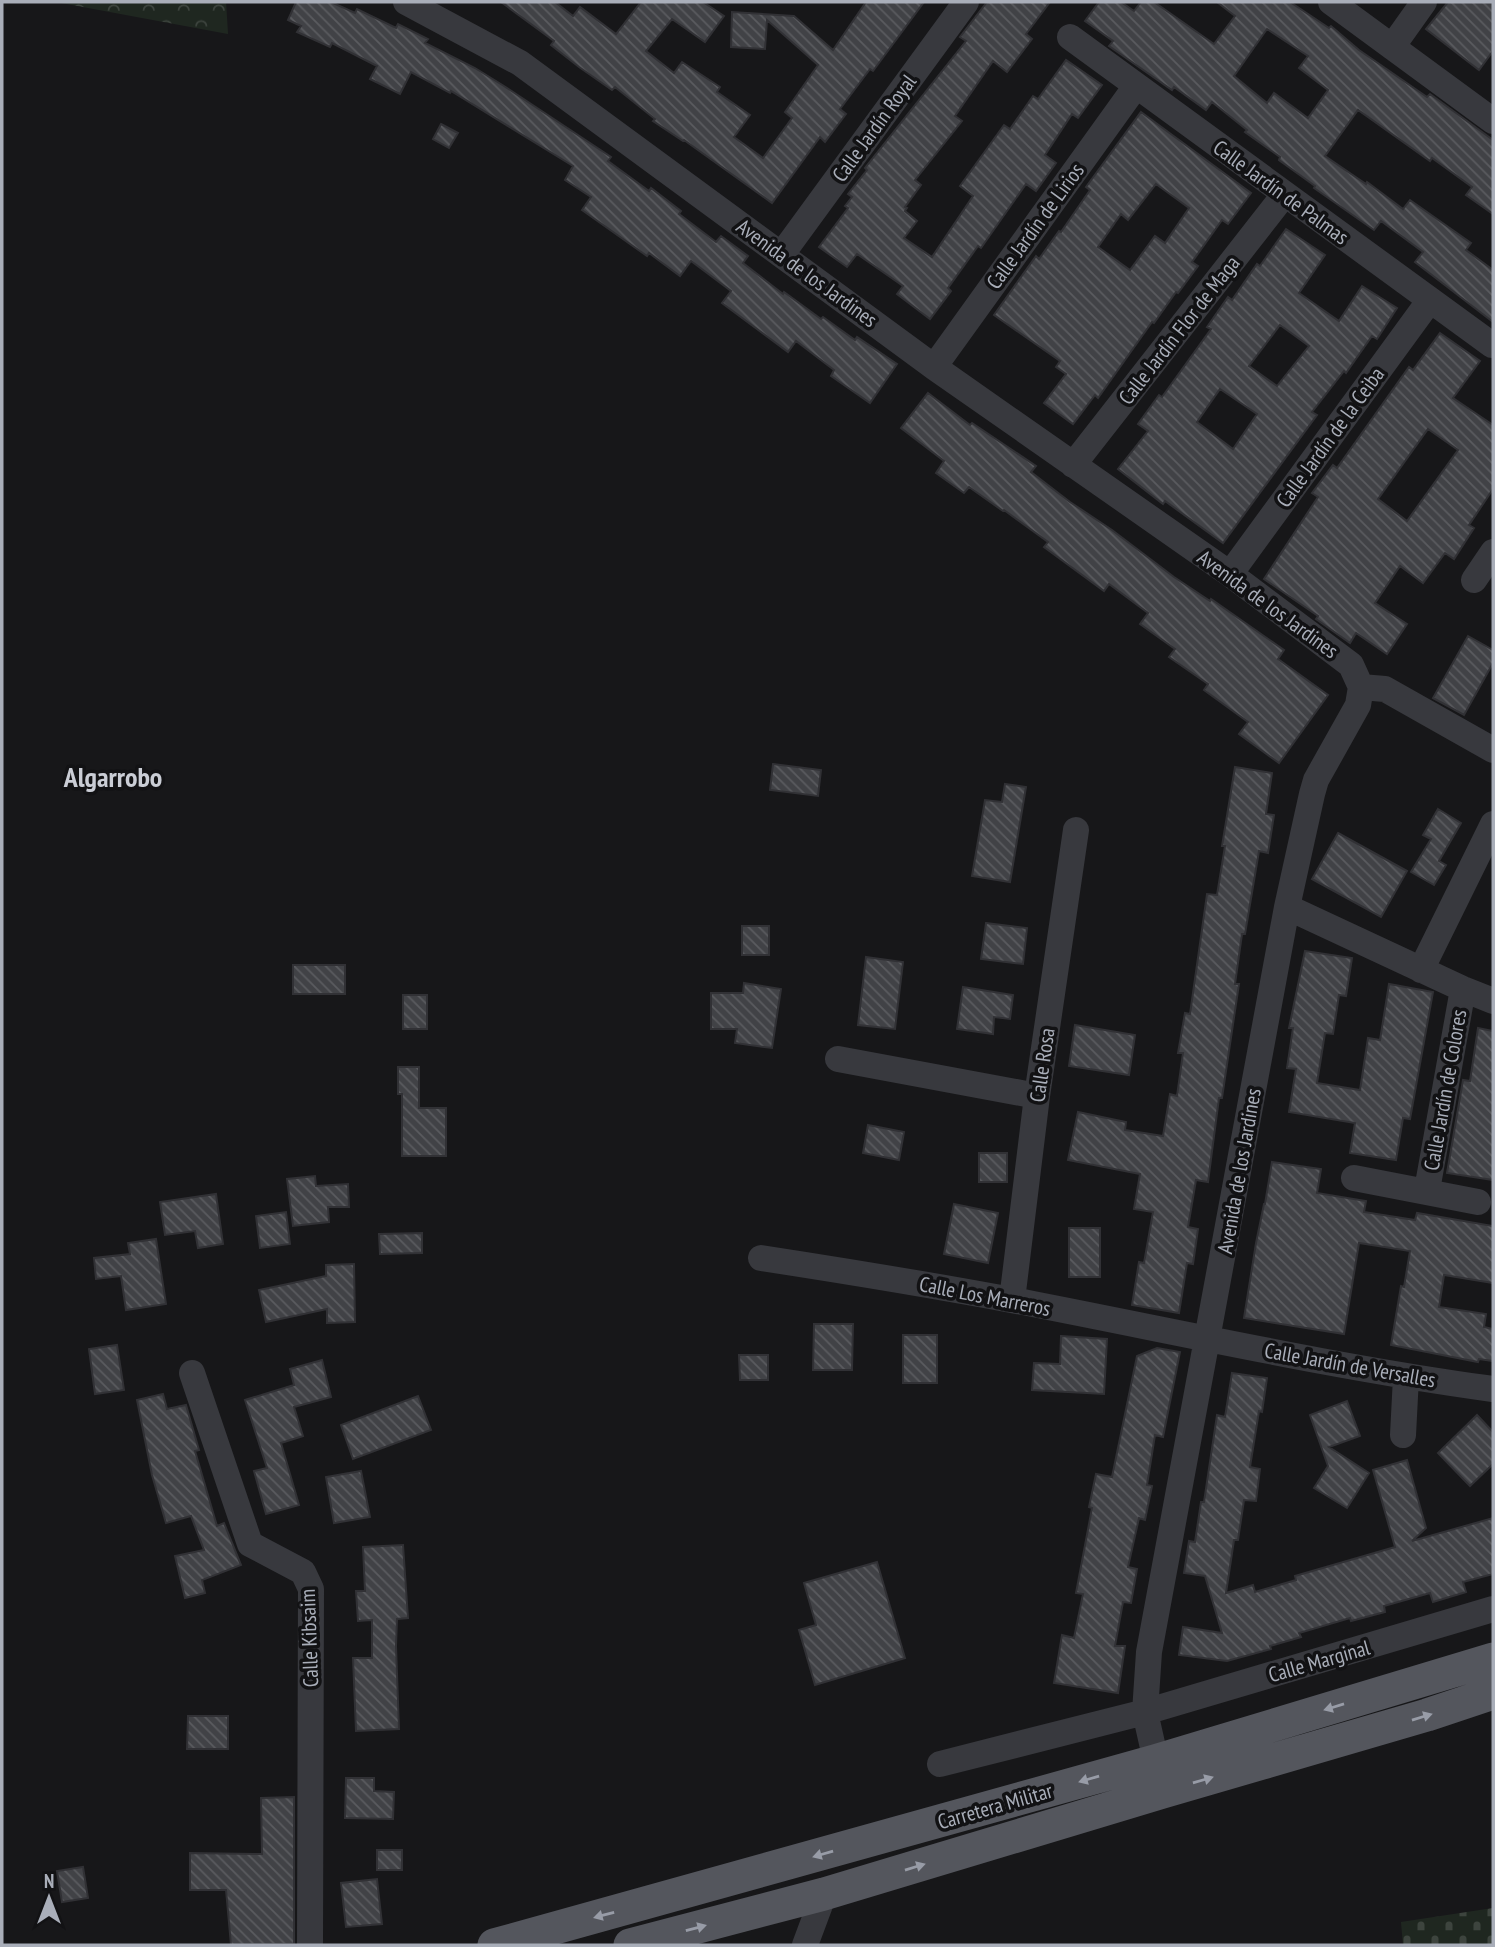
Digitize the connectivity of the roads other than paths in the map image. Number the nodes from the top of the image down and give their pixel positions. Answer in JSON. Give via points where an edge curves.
{"nodes":[{"id":1,"x":406,"y":2,"type":"edge"},
{"id":2,"x":966,"y":2,"type":"edge"},
{"id":3,"x":1331,"y":2,"type":"edge"},
{"id":4,"x":1424,"y":2,"type":"edge"},
{"id":5,"x":1070,"y":37,"type":"dead end"},
{"id":6,"x":1392,"y":47,"type":"junction"},
{"id":7,"x":1136,"y":86,"type":"junction"},
{"id":8,"x":1493,"y":121,"type":"edge"},
{"id":9,"x":1284,"y":195,"type":"junction"},
{"id":10,"x":782,"y":254,"type":"junction"},
{"id":11,"x":1430,"y":300,"type":"junction"},
{"id":12,"x":1492,"y":345,"type":"edge"},
{"id":13,"x":934,"y":367,"type":"junction"},
{"id":14,"x":1073,"y":466,"type":"junction"},
{"id":15,"x":1493,"y":552,"type":"edge"},
{"id":16,"x":1230,"y":574,"type":"junction"},
{"id":17,"x":1474,"y":580,"type":"dead end"},
{"id":18,"x":1361,"y":687,"type":"junction"},
{"id":19,"x":1493,"y":750,"type":"edge"},
{"id":20,"x":1493,"y":824,"type":"edge"},
{"id":21,"x":1076,"y":830,"type":"dead end"},
{"id":22,"x":1287,"y":907,"type":"junction"},
{"id":23,"x":1421,"y":970,"type":"junction"},
{"id":24,"x":1463,"y":989,"type":"junction"},
{"id":25,"x":1493,"y":1001,"type":"edge"},
{"id":26,"x":838,"y":1059,"type":"dead end"},
{"id":27,"x":1037,"y":1096,"type":"junction"},
{"id":28,"x":1354,"y":1178,"type":"dead end"},
{"id":29,"x":1427,"y":1191,"type":"junction"},
{"id":30,"x":1478,"y":1202,"type":"dead end"},
{"id":31,"x":761,"y":1258,"type":"dead end"},
{"id":32,"x":1012,"y":1300,"type":"junction"},
{"id":33,"x":1208,"y":1339,"type":"junction"},
{"id":34,"x":192,"y":1373,"type":"dead end"},
{"id":35,"x":1406,"y":1377,"type":"junction"},
{"id":36,"x":1493,"y":1389,"type":"edge"},
{"id":37,"x":1403,"y":1435,"type":"dead end"},
{"id":38,"x":1493,"y":1609,"type":"edge"},
{"id":39,"x":1493,"y":1659,"type":"edge"},
{"id":40,"x":1493,"y":1693,"type":"edge"},
{"id":41,"x":1145,"y":1712,"type":"junction"},
{"id":42,"x":940,"y":1764,"type":"dead end"},
{"id":43,"x":1159,"y":1776,"type":"junction"},
{"id":44,"x":824,"y":1894,"type":"junction"},
{"id":45,"x":310,"y":1945,"type":"edge"},
{"id":46,"x":494,"y":1945,"type":"edge"},
{"id":47,"x":630,"y":1945,"type":"edge"},
{"id":48,"x":805,"y":1945,"type":"edge"}],
"edges":[{"from":1,"to":10,"type":"street","name":"Avenida de los Jardines","via":[[520,63]]},
{"from":2,"to":10,"type":"street","name":"Calle Jardín Royal"},
{"from":3,"to":6,"type":"street"},
{"from":4,"to":6,"type":"street"},
{"from":5,"to":7,"type":"street","name":"Calle Jardín de Palmas"},
{"from":6,"to":8,"type":"street"},
{"from":7,"to":9,"type":"street","name":"Calle Jardín de Palmas"},
{"from":7,"to":13,"type":"street","name":"Calle Jardín de Lirios"},
{"from":9,"to":11,"type":"street","name":"Calle Jardín de Palmas"},
{"from":9,"to":14,"type":"street","name":"Calle Jardín Flor de Maga"},
{"from":10,"to":13,"type":"street","name":"Avenida de los Jardines"},
{"from":11,"to":12,"type":"street","name":"Calle Jardín de Palmas"},
{"from":11,"to":16,"type":"street","name":"Calle Jardín de la Ceiba"},
{"from":13,"to":14,"type":"street","name":"Avenida de los Jardines"},
{"from":14,"to":16,"type":"street","name":"Avenida de los Jardines"},
{"from":15,"to":17,"type":"street"},
{"from":16,"to":18,"type":"street","name":"Avenida de los Jardines","via":[[1351,665]]},
{"from":18,"to":19,"type":"street","via":[[1385,689]]},
{"from":18,"to":22,"type":"street","name":"Avenida de los Jardines","via":[[1358,705],[1316,780]]},
{"from":20,"to":23,"type":"street"},
{"from":21,"to":27,"type":"street","name":"Calle Rosa"},
{"from":22,"to":23,"type":"street"},
{"from":22,"to":33,"type":"street","name":"Avenida de los Jardines"},
{"from":23,"to":24,"type":"street"},
{"from":24,"to":25,"type":"street"},
{"from":24,"to":29,"type":"street","name":"Calle Jardín de Colores"},
{"from":26,"to":27,"type":"street"},
{"from":27,"to":32,"type":"street","name":"Calle Rosa"},
{"from":28,"to":29,"type":"street","name":"Calle Jardín de Colores"},
{"from":29,"to":30,"type":"street","name":"Calle Jardín de Colores"},
{"from":31,"to":32,"type":"street","name":"Calle Los Marreros"},
{"from":32,"to":33,"type":"street","name":"Calle Los Marreros"},
{"from":33,"to":35,"type":"street","name":"Calle Jardín de Versalles"},
{"from":33,"to":41,"type":"street","name":"Avenida de los Jardines","via":[[1149,1652]]},
{"from":34,"to":45,"type":"street","name":"Calle Kibsaim","via":[[250,1544],[303,1572],[311,1589]]},
{"from":35,"to":36,"type":"street","name":"Calle Jardín de Versalles"},
{"from":35,"to":37,"type":"street"},
{"from":38,"to":41,"type":"street","name":"Calle Marginal"},
{"from":39,"to":43,"type":"main road","name":"Carretera Militar","one_way":true},
{"from":43,"to":40,"type":"main road","name":"Carretera Militar","one_way":true,"via":[[1427,1715]]},
{"from":41,"to":42,"type":"street","name":"Calle Marginal"},
{"from":41,"to":43,"type":"street","name":"Avenida de los Jardines"},
{"from":44,"to":43,"type":"main road","name":"Carretera Militar","one_way":true},
{"from":43,"to":46,"type":"main road","name":"Carretera Militar","one_way":true},
{"from":47,"to":44,"type":"main road","name":"Carretera Militar","one_way":true},
{"from":44,"to":48,"type":"street"}]}
